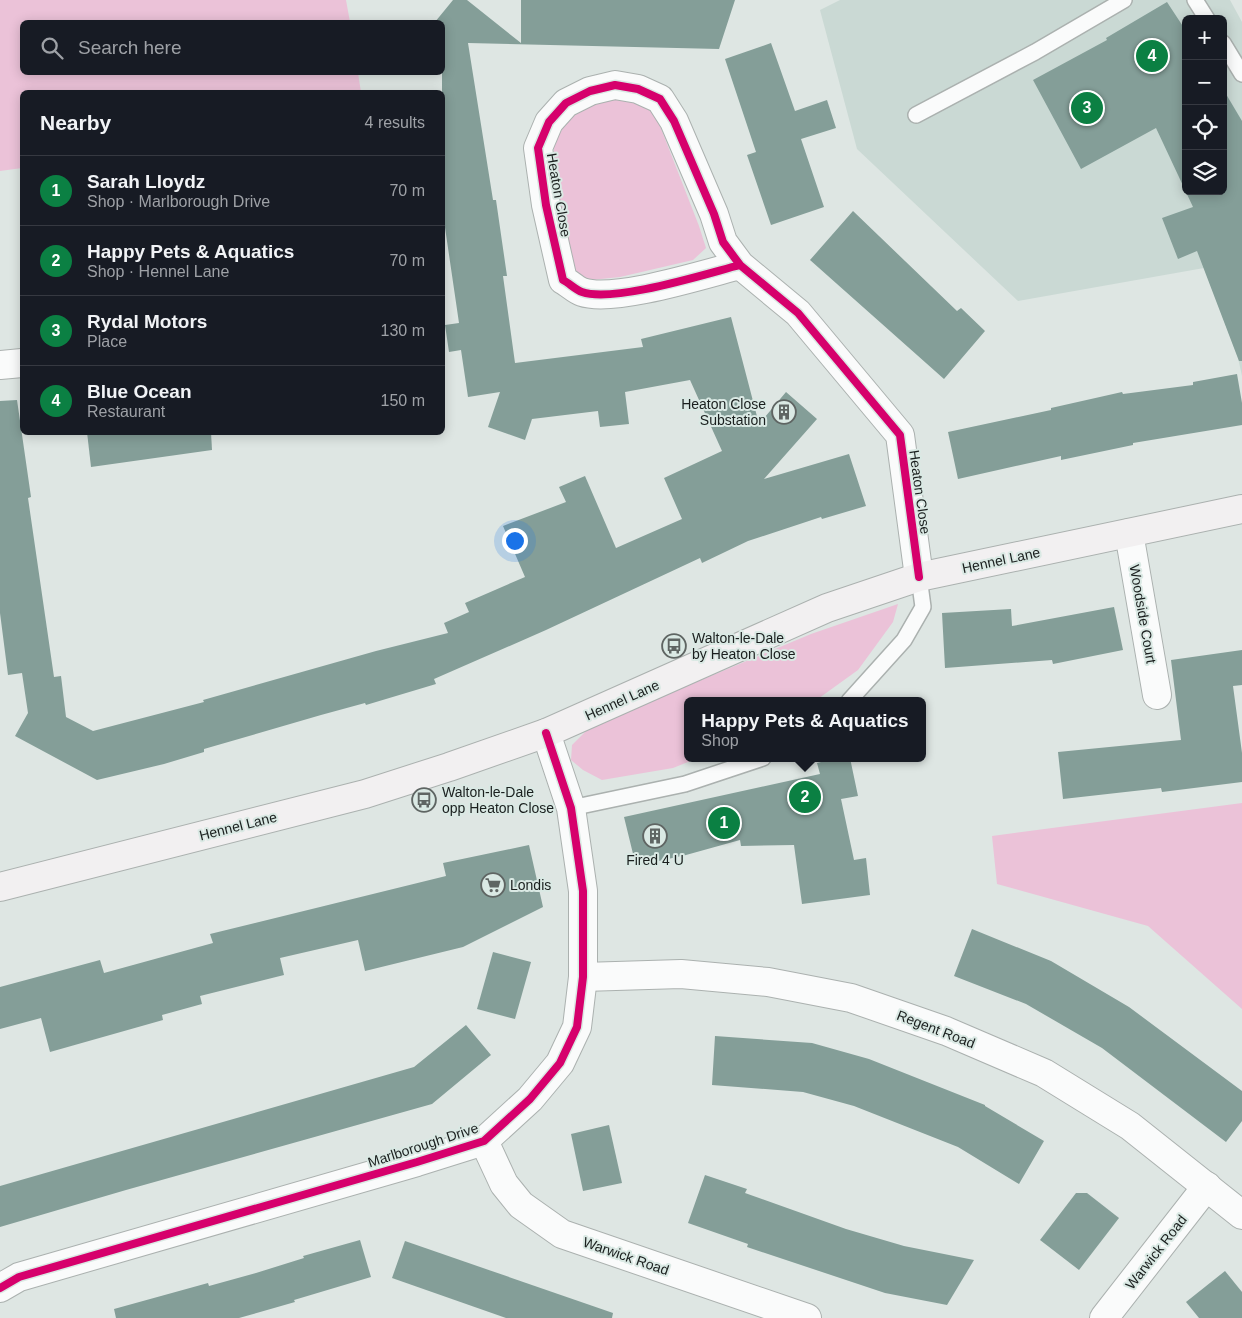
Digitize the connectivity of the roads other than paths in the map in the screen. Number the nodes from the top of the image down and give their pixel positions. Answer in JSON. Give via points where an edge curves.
{"nodes":[{"id":1,"x":1124,"y":0,"type":"edge"},
{"id":2,"x":1195,"y":0,"type":"edge"},
{"id":3,"x":1204,"y":15,"type":"edge"},
{"id":4,"x":1227,"y":50,"type":"edge"},
{"id":5,"x":1242,"y":74,"type":"edge"},
{"id":6,"x":916,"y":115,"type":"dead end"},
{"id":7,"x":740,"y":265,"type":"junction"},
{"id":8,"x":20,"y":363,"type":"edge"},
{"id":9,"x":0,"y":365,"type":"edge"},
{"id":10,"x":1242,"y":509,"type":"edge"},
{"id":11,"x":1129,"y":533,"type":"junction"},
{"id":12,"x":919,"y":577,"type":"junction"},
{"id":13,"x":1157,"y":695,"type":"dead end"},
{"id":14,"x":853,"y":697,"type":"edge"},
{"id":15,"x":546,"y":733,"type":"junction"},
{"id":16,"x":751,"y":762,"type":"edge"},
{"id":17,"x":571,"y":808,"type":"junction"},
{"id":18,"x":0,"y":887,"type":"edge"},
{"id":19,"x":583,"y":977,"type":"junction"},
{"id":20,"x":484,"y":1141,"type":"junction"},
{"id":21,"x":1207,"y":1186,"type":"junction"},
{"id":22,"x":1242,"y":1215,"type":"edge"},
{"id":23,"x":0,"y":1288,"type":"edge"},
{"id":24,"x":807,"y":1318,"type":"edge"},
{"id":25,"x":1104,"y":1318,"type":"edge"}],
"edges":[{"from":1,"to":6,"type":"lane"},
{"from":2,"to":3,"type":"lane"},
{"from":4,"to":5,"type":"lane"},
{"from":7,"to":7,"type":"street","name":"Heaton Close","via":[[607,295],[582,292],[563,280],[546,205],[538,148],[549,122],[566,103],[590,91],[616,85],[638,89],[660,99],[674,121],[723,242]]},
{"from":7,"to":12,"type":"street","name":"Heaton Close","via":[[798,313],[900,435]]},
{"from":8,"to":9,"type":"street"},
{"from":10,"to":11,"type":"main road","name":"Hennel Lane"},
{"from":11,"to":12,"type":"main road","name":"Hennel Lane"},
{"from":11,"to":13,"type":"street","name":"Woodside Court"},
{"from":12,"to":14,"type":"lane","via":[[923,607],[904,640]]},
{"from":12,"to":15,"type":"main road","name":"Hennel Lane","via":[[827,608]]},
{"from":15,"to":17,"type":"street","name":"Marlborough Drive"},
{"from":15,"to":18,"type":"main road","name":"Hennel Lane","via":[[366,794]]},
{"from":16,"to":17,"type":"lane","via":[[685,784]]},
{"from":17,"to":19,"type":"street","name":"Marlborough Drive","via":[[583,891]]},
{"from":19,"to":20,"type":"street","name":"Marlborough Drive","via":[[577,1027],[560,1063],[530,1099]]},
{"from":19,"to":21,"type":"street","name":"Regent Road","via":[[681,974],[768,982],[851,998],[946,1031],[1044,1073],[1130,1126]]},
{"from":20,"to":23,"type":"street","name":"Marlborough Drive","via":[[19,1277]]},
{"from":20,"to":24,"type":"street","name":"Warwick Road","via":[[504,1184],[521,1205],[562,1234]]},
{"from":21,"to":22,"type":"street","name":"Regent Road"},
{"from":21,"to":25,"type":"street","name":"Warwick Road"}]}
